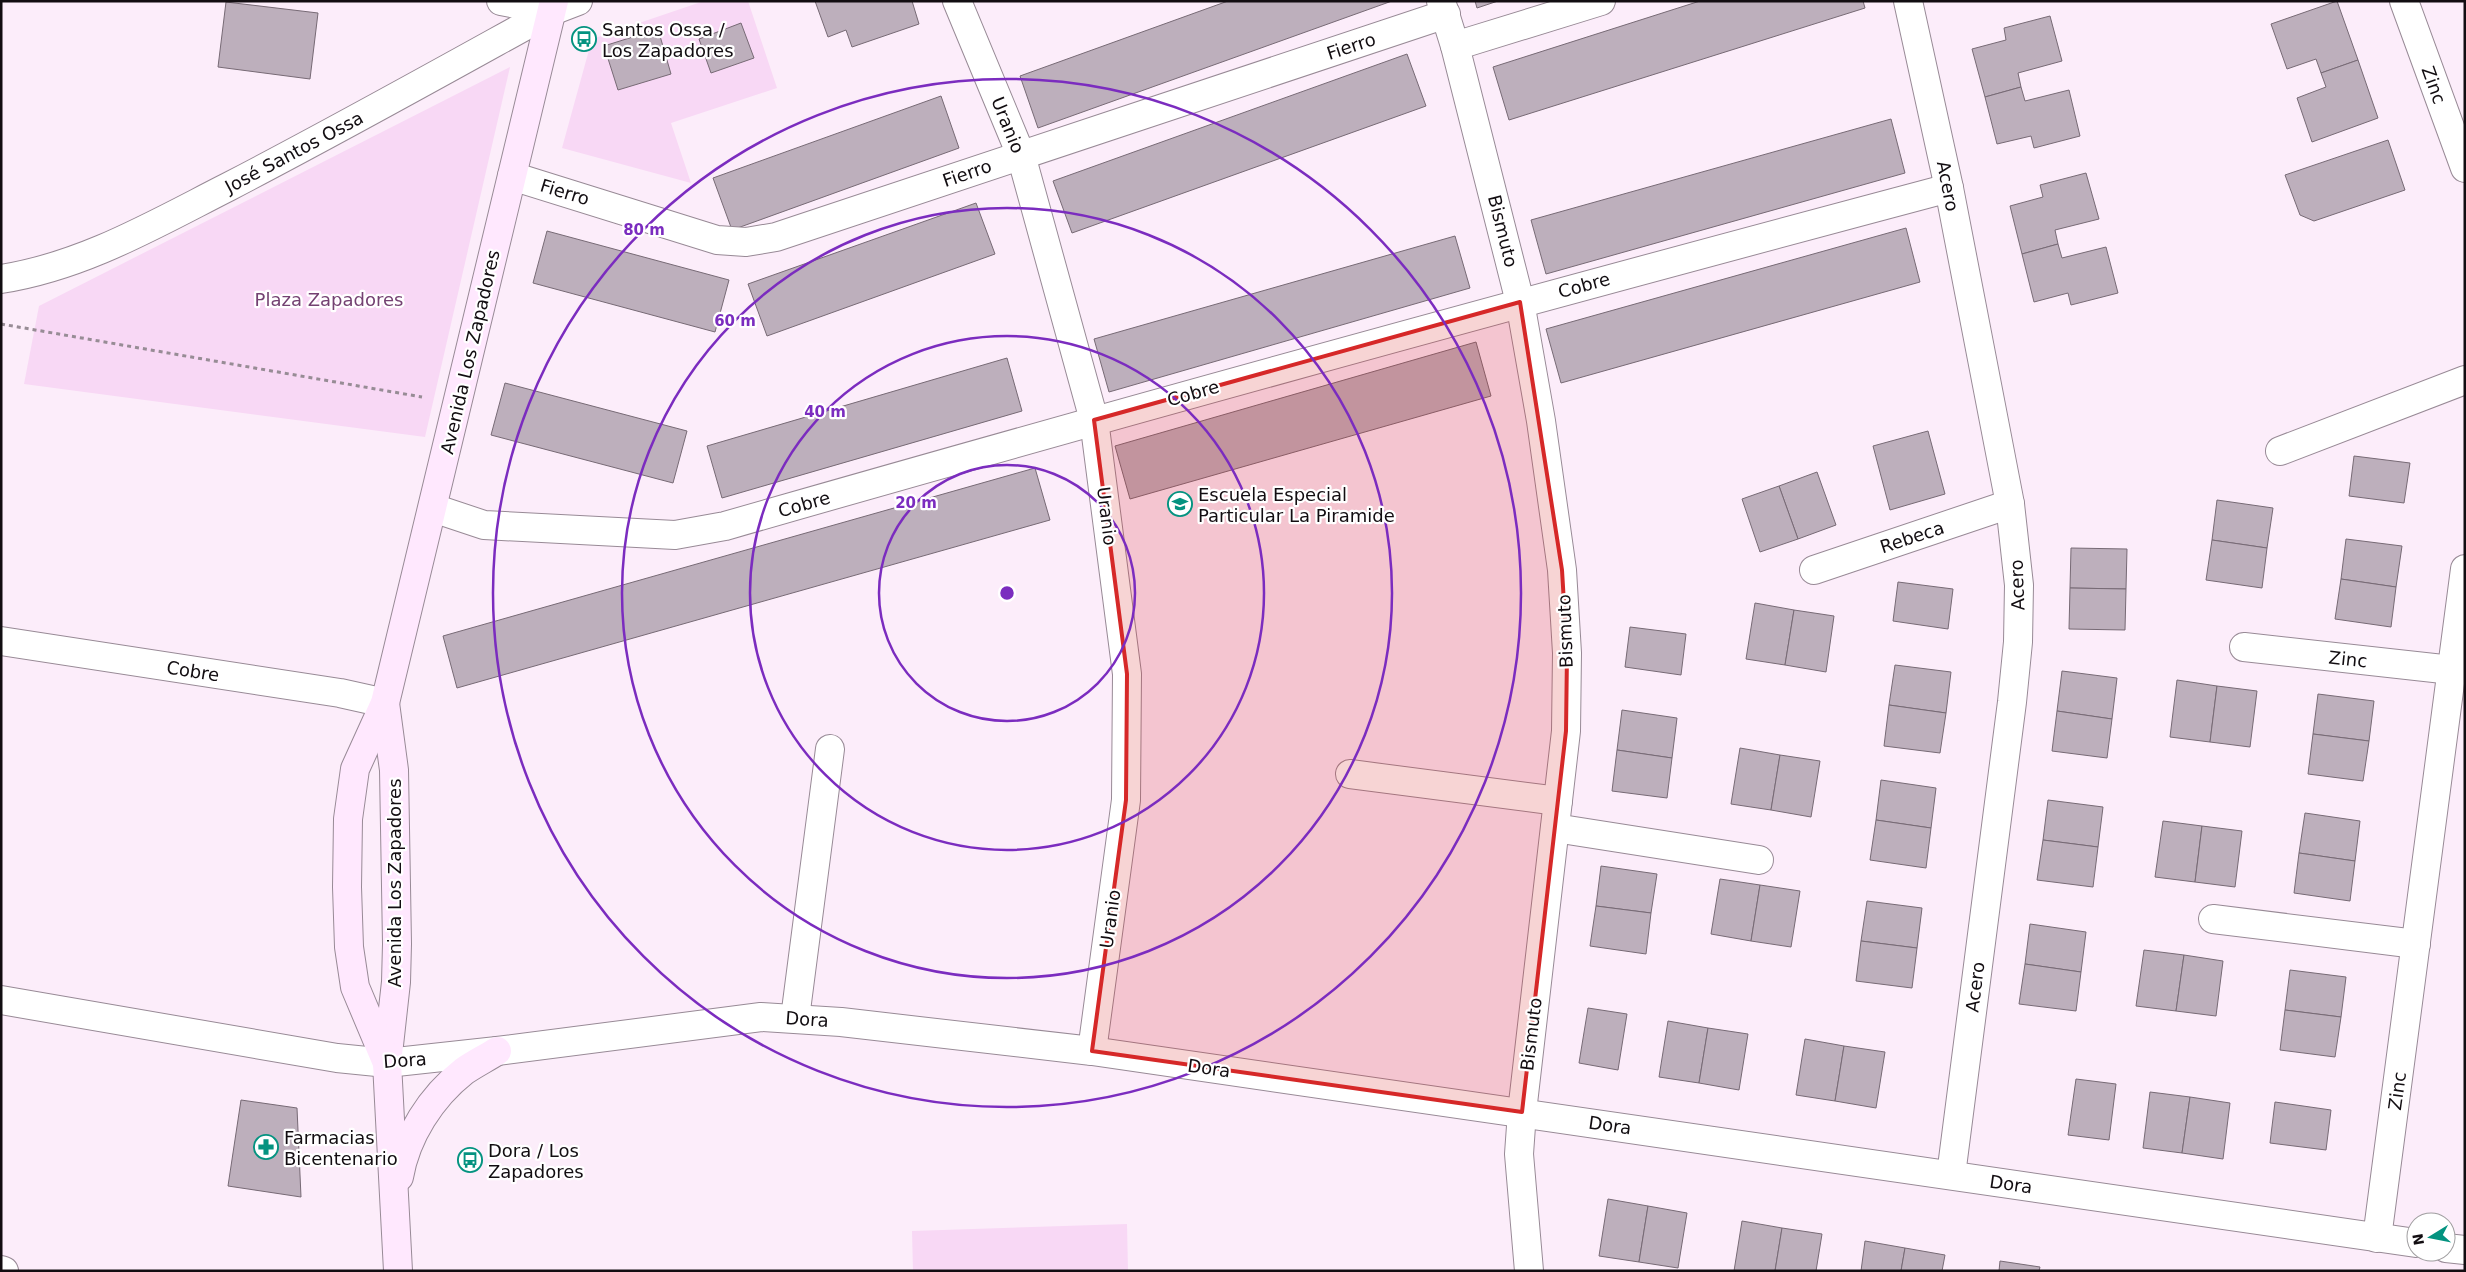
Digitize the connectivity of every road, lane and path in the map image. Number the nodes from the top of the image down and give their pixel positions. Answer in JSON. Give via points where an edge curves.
{"nodes":[{"id":1,"x":501,"y":1,"type":"edge"},
{"id":2,"x":578,"y":1,"type":"edge"},
{"id":3,"x":957,"y":1,"type":"edge"},
{"id":4,"x":1601,"y":1,"type":"edge"},
{"id":5,"x":1908,"y":1,"type":"edge"},
{"id":6,"x":2404,"y":1,"type":"edge"},
{"id":7,"x":553,"y":6,"type":"edge"},
{"id":8,"x":1443,"y":8,"type":"edge"},
{"id":9,"x":1455,"y":46,"type":"junction"},
{"id":10,"x":1021,"y":155,"type":"junction"},
{"id":11,"x":2465,"y":168,"type":"edge"},
{"id":12,"x":512,"y":176,"type":"junction"},
{"id":13,"x":1949,"y":188,"type":"junction"},
{"id":14,"x":1,"y":279,"type":"edge"},
{"id":15,"x":1520,"y":302,"type":"junction"},
{"id":16,"x":1,"y":324,"type":"edge"},
{"id":17,"x":2465,"y":380,"type":"edge"},
{"id":18,"x":458,"y":404,"type":"junction"},
{"id":19,"x":1094,"y":420,"type":"junction"},
{"id":20,"x":2280,"y":451,"type":"dead end"},
{"id":21,"x":2010,"y":504,"type":"junction"},
{"id":22,"x":433,"y":508,"type":"junction"},
{"id":23,"x":2465,"y":569,"type":"edge"},
{"id":24,"x":1814,"y":570,"type":"dead end"},
{"id":25,"x":1,"y":641,"type":"edge"},
{"id":26,"x":2244,"y":647,"type":"dead end"},
{"id":27,"x":2452,"y":670,"type":"junction"},
{"id":28,"x":385,"y":703,"type":"junction"},
{"id":29,"x":830,"y":749,"type":"dead end"},
{"id":30,"x":1350,"y":774,"type":"dead end"},
{"id":31,"x":1558,"y":801,"type":"junction"},
{"id":32,"x":1555,"y":828,"type":"junction"},
{"id":33,"x":1759,"y":860,"type":"dead end"},
{"id":34,"x":2213,"y":919,"type":"dead end"},
{"id":35,"x":2416,"y":944,"type":"junction"},
{"id":36,"x":1,"y":1000,"type":"edge"},
{"id":37,"x":794,"y":1018,"type":"junction"},
{"id":38,"x":497,"y":1051,"type":"junction"},
{"id":39,"x":1092,"y":1051,"type":"junction"},
{"id":40,"x":387,"y":1063,"type":"junction"},
{"id":41,"x":1522,"y":1112,"type":"junction"},
{"id":42,"x":1951,"y":1175,"type":"junction"},
{"id":43,"x":395,"y":1204,"type":"junction"},
{"id":44,"x":2378,"y":1238,"type":"junction"},
{"id":45,"x":2406,"y":1242,"type":"edge"},
{"id":46,"x":398,"y":1271,"type":"edge"},
{"id":47,"x":1529,"y":1271,"type":"edge"}],
"edges":[{"from":1,"to":7,"type":"street"},
{"from":2,"to":7,"type":"street","name":"José Santos Ossa"},
{"from":3,"to":10,"type":"street","name":"Uranio"},
{"from":4,"to":9,"type":"street"},
{"from":5,"to":13,"type":"street","name":"Acero"},
{"from":6,"to":11,"type":"street","name":"Zinc"},
{"from":7,"to":12,"type":"main road","name":"Avenida Los Zapadores"},
{"from":7,"to":14,"type":"street","name":"José Santos Ossa","via":[[317,141],[134,235],[57,267]]},
{"from":8,"to":9,"type":"street","name":"Bismuto"},
{"from":8,"to":10,"type":"street","name":"Fierro"},
{"from":9,"to":15,"type":"street","name":"Bismuto"},
{"from":10,"to":12,"type":"street","name":"Fierro","via":[[776,237],[746,242],[717,240]]},
{"from":10,"to":19,"type":"street","name":"Uranio"},
{"from":12,"to":18,"type":"main road","name":"Avenida Los Zapadores"},
{"from":13,"to":15,"type":"street","name":"Cobre"},
{"from":13,"to":21,"type":"street","name":"Acero"},
{"from":15,"to":19,"type":"street","name":"Cobre"},
{"from":15,"to":31,"type":"street","name":"Bismuto","via":[[1562,570],[1567,653],[1566,731]]},
{"from":16,"to":18,"type":"path"},
{"from":17,"to":20,"type":"street"},
{"from":18,"to":22,"type":"main road","name":"Avenida Los Zapadores"},
{"from":19,"to":22,"type":"street","name":"Cobre","via":[[725,526],[675,535],[484,525]]},
{"from":19,"to":39,"type":"street","name":"Uranio","via":[[1128,674],[1126,800]]},
{"from":21,"to":24,"type":"street","name":"Rebeca"},
{"from":21,"to":42,"type":"street","name":"Acero","via":[[2018,585],[2016,659]]},
{"from":22,"to":28,"type":"main road","name":"Avenida Los Zapadores"},
{"from":23,"to":27,"type":"street","name":"Zinc"},
{"from":25,"to":28,"type":"street","name":"Cobre","via":[[340,693]]},
{"from":26,"to":27,"type":"street","name":"Zinc"},
{"from":27,"to":35,"type":"street","name":"Zinc"},
{"from":28,"to":40,"type":"main road","name":"Avenida Los Zapadores","via":[[394,770],[398,944]]},
{"from":28,"to":40,"type":"main road","name":"Avenida Los Zapadores","via":[[355,769],[348,819],[347,887],[354,987]]},
{"from":29,"to":37,"type":"street"},
{"from":30,"to":31,"type":"street"},
{"from":31,"to":32,"type":"street","name":"Bismuto"},
{"from":32,"to":33,"type":"street"},
{"from":32,"to":41,"type":"street","name":"Bismuto"},
{"from":34,"to":35,"type":"street"},
{"from":35,"to":44,"type":"street","name":"Zinc"},
{"from":36,"to":40,"type":"street","name":"Dora","via":[[337,1058]]},
{"from":37,"to":38,"type":"street","name":"Dora","via":[[717,1021]]},
{"from":37,"to":39,"type":"street","name":"Dora"},
{"from":38,"to":40,"type":"street","name":"Dora"},
{"from":38,"to":43,"type":"main road","via":[[464,1071],[431,1106],[415,1130],[401,1165]]},
{"from":39,"to":41,"type":"street","name":"Dora"},
{"from":40,"to":43,"type":"main road","name":"Avenida Los Zapadores"},
{"from":41,"to":42,"type":"street","name":"Dora"},
{"from":41,"to":47,"type":"street","name":"Bismuto","via":[[1520,1163]]},
{"from":42,"to":44,"type":"street","name":"Dora"},
{"from":43,"to":46,"type":"main road","name":"Avenida Los Zapadores"},
{"from":44,"to":45,"type":"street","name":"Dora"}]}
